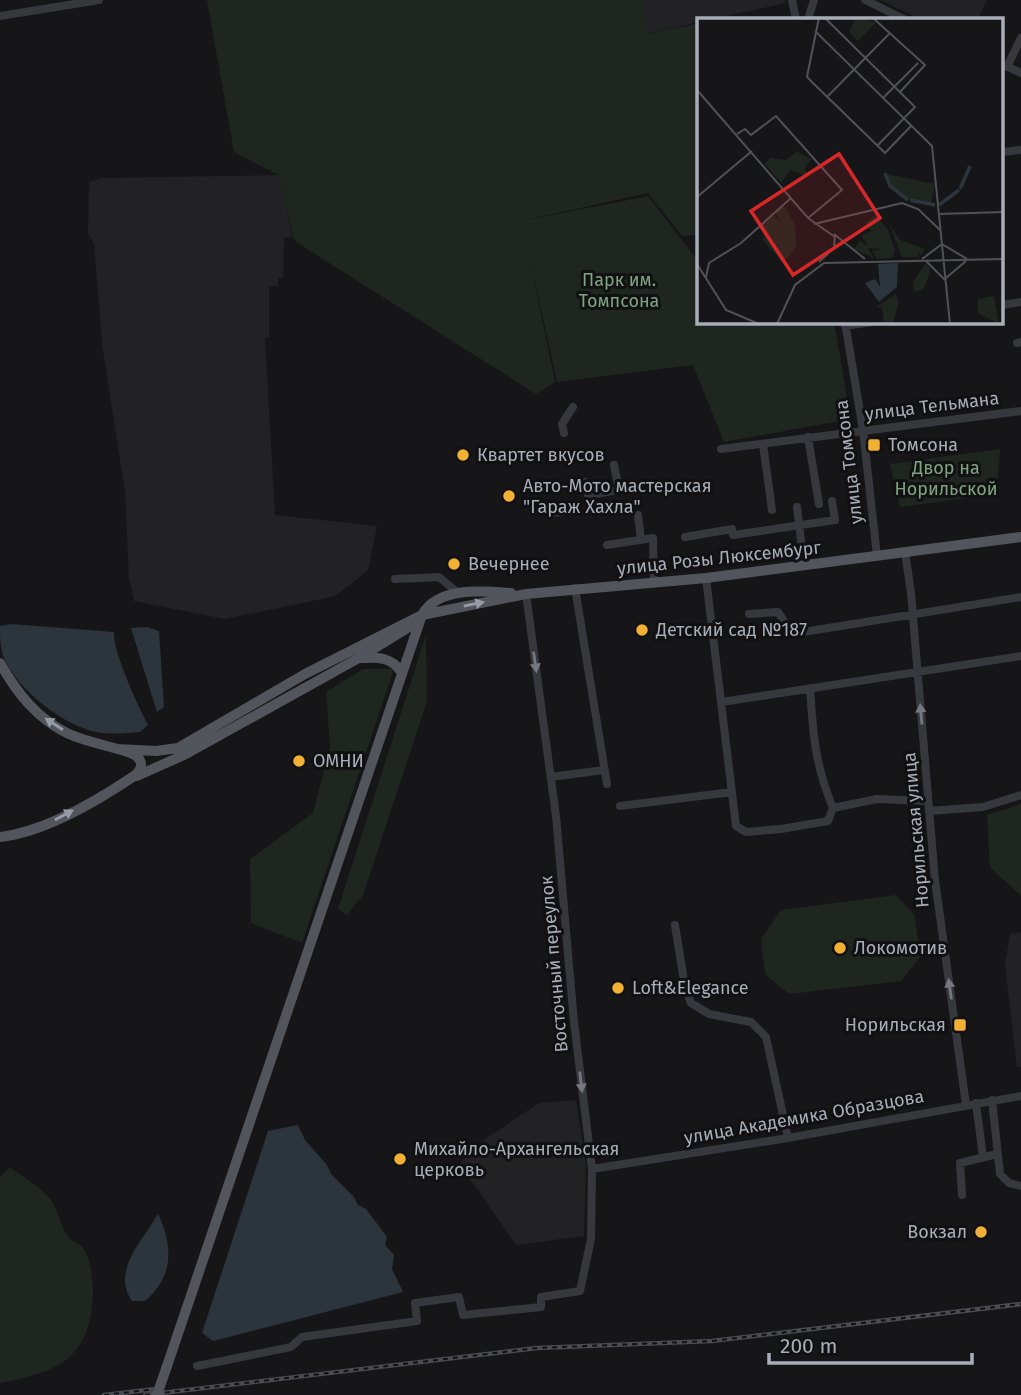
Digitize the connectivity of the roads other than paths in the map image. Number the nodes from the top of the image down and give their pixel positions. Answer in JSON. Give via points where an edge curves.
{"nodes":[{"id":1,"x":99,"y":0,"type":"edge"},
{"id":2,"x":792,"y":0,"type":"edge"},
{"id":3,"x":814,"y":0,"type":"edge"},
{"id":4,"x":865,"y":0,"type":"edge"},
{"id":5,"x":0,"y":16,"type":"edge"},
{"id":6,"x":796,"y":18,"type":"edge"},
{"id":7,"x":808,"y":18,"type":"edge"},
{"id":8,"x":902,"y":18,"type":"edge"},
{"id":9,"x":1021,"y":38,"type":"edge"},
{"id":10,"x":1004,"y":65,"type":"edge"},
{"id":11,"x":1021,"y":73,"type":"edge"},
{"id":12,"x":845,"y":324,"type":"edge"},
{"id":13,"x":573,"y":407,"type":"dead end"},
{"id":14,"x":1021,"y":411,"type":"edge"},
{"id":15,"x":863,"y":430,"type":"junction"},
{"id":16,"x":564,"y":433,"type":"dead end"},
{"id":17,"x":808,"y":438,"type":"junction"},
{"id":18,"x":763,"y":443,"type":"junction"},
{"id":19,"x":721,"y":449,"type":"dead end"},
{"id":20,"x":614,"y":465,"type":"dead end"},
{"id":21,"x":586,"y":482,"type":"dead end"},
{"id":22,"x":832,"y":501,"type":"dead end"},
{"id":23,"x":819,"y":504,"type":"dead end"},
{"id":24,"x":797,"y":507,"type":"dead end"},
{"id":25,"x":772,"y":510,"type":"dead end"},
{"id":26,"x":574,"y":511,"type":"dead end"},
{"id":27,"x":550,"y":513,"type":"dead end"},
{"id":28,"x":638,"y":515,"type":"dead end"},
{"id":29,"x":799,"y":525,"type":"junction"},
{"id":30,"x":685,"y":537,"type":"dead end"},
{"id":31,"x":1021,"y":537,"type":"edge"},
{"id":32,"x":641,"y":540,"type":"junction"},
{"id":33,"x":607,"y":545,"type":"dead end"},
{"id":34,"x":802,"y":549,"type":"dead end"},
{"id":35,"x":905,"y":552,"type":"junction"},
{"id":36,"x":877,"y":556,"type":"junction"},
{"id":37,"x":706,"y":578,"type":"junction"},
{"id":38,"x":395,"y":579,"type":"dead end"},
{"id":39,"x":654,"y":582,"type":"junction"},
{"id":40,"x":575,"y":588,"type":"junction"},
{"id":41,"x":458,"y":593,"type":"junction"},
{"id":42,"x":526,"y":594,"type":"junction"},
{"id":43,"x":1021,"y":597,"type":"edge"},
{"id":44,"x":749,"y":614,"type":"dead end"},
{"id":45,"x":422,"y":615,"type":"junction"},
{"id":46,"x":913,"y":615,"type":"junction"},
{"id":47,"x":1021,"y":656,"type":"edge"},
{"id":48,"x":357,"y":659,"type":"junction"},
{"id":49,"x":0,"y":663,"type":"edge"},
{"id":50,"x":401,"y":672,"type":"junction"},
{"id":51,"x":918,"y":673,"type":"junction"},
{"id":52,"x":308,"y":679,"type":"junction"},
{"id":53,"x":810,"y":688,"type":"junction"},
{"id":54,"x":722,"y":702,"type":"junction"},
{"id":55,"x":209,"y":736,"type":"junction"},
{"id":56,"x":117,"y":748,"type":"junction"},
{"id":57,"x":604,"y":770,"type":"junction"},
{"id":58,"x":551,"y":777,"type":"junction"},
{"id":59,"x":126,"y":781,"type":"junction"},
{"id":60,"x":607,"y":784,"type":"dead end"},
{"id":61,"x":732,"y":792,"type":"junction"},
{"id":62,"x":1021,"y":795,"type":"edge"},
{"id":63,"x":928,"y":801,"type":"junction"},
{"id":64,"x":620,"y":806,"type":"dead end"},
{"id":65,"x":833,"y":808,"type":"junction"},
{"id":66,"x":929,"y":811,"type":"junction"},
{"id":67,"x":0,"y":837,"type":"edge"},
{"id":68,"x":675,"y":925,"type":"dead end"},
{"id":69,"x":1021,"y":1096,"type":"edge"},
{"id":70,"x":992,"y":1100,"type":"junction"},
{"id":71,"x":976,"y":1103,"type":"junction"},
{"id":72,"x":966,"y":1105,"type":"junction"},
{"id":73,"x":788,"y":1138,"type":"junction"},
{"id":74,"x":998,"y":1154,"type":"junction"},
{"id":75,"x":984,"y":1157,"type":"junction"},
{"id":76,"x":592,"y":1169,"type":"junction"},
{"id":77,"x":1021,"y":1186,"type":"edge"},
{"id":78,"x":962,"y":1195,"type":"dead end"},
{"id":79,"x":197,"y":1366,"type":"dead end"},
{"id":80,"x":157,"y":1395,"type":"edge"}],
"edges":[{"from":1,"to":5,"type":"street"},
{"from":2,"to":6,"type":"street"},
{"from":3,"to":7,"type":"street"},
{"from":4,"to":8,"type":"street"},
{"from":9,"to":10,"type":"street"},
{"from":10,"to":11,"type":"street"},
{"from":12,"to":15,"type":"street","name":"улица Томсона"},
{"from":13,"to":16,"type":"street","via":[[562,424]]},
{"from":14,"to":15,"type":"street","name":"улица Тельмана"},
{"from":15,"to":17,"type":"street","name":"улица Тельмана"},
{"from":15,"to":36,"type":"street","name":"улица Томсона"},
{"from":17,"to":18,"type":"street","name":"улица Тельмана"},
{"from":17,"to":23,"type":"street"},
{"from":18,"to":19,"type":"street","name":"улица Тельмана"},
{"from":18,"to":25,"type":"street"},
{"from":20,"to":21,"type":"street","via":[[620,490],[588,495]]},
{"from":22,"to":29,"type":"street","via":[[835,520]]},
{"from":24,"to":29,"type":"street"},
{"from":26,"to":27,"type":"street"},
{"from":28,"to":32,"type":"street"},
{"from":29,"to":30,"type":"street"},
{"from":29,"to":34,"type":"street"},
{"from":31,"to":35,"type":"main road","name":"улица Розы Люксембург"},
{"from":32,"to":33,"type":"street"},
{"from":32,"to":39,"type":"street","via":[[653,538]]},
{"from":35,"to":36,"type":"main road","name":"улица Розы Люксембург"},
{"from":35,"to":46,"type":"street","name":"Норильская улица"},
{"from":36,"to":37,"type":"main road","name":"улица Розы Люксембург"},
{"from":37,"to":39,"type":"main road","name":"улица Розы Люксембург"},
{"from":37,"to":54,"type":"street"},
{"from":38,"to":41,"type":"street","via":[[439,577]]},
{"from":39,"to":40,"type":"main road","name":"улица Розы Люксембург"},
{"from":40,"to":42,"type":"main road","name":"улица Розы Люксембург"},
{"from":40,"to":57,"type":"street"},
{"from":41,"to":42,"type":"main road"},
{"from":41,"to":45,"type":"main road","via":[[431,603]]},
{"from":45,"to":42,"type":"main road","name":"улица Розы Люксембург","one_way":true},
{"from":42,"to":58,"type":"street","name":"Восточный переулок","one_way":true},
{"from":43,"to":46,"type":"street"},
{"from":44,"to":46,"type":"street","via":[[778,612],[797,633]]},
{"from":45,"to":48,"type":"main road","name":"улица Розы Люксембург"},
{"from":45,"to":50,"type":"main road"},
{"from":45,"to":52,"type":"main road","name":"улица Розы Люксембург"},
{"from":46,"to":51,"type":"street","name":"Норильская улица"},
{"from":47,"to":51,"type":"street"},
{"from":48,"to":50,"type":"main road","via":[[383,658]]},
{"from":48,"to":52,"type":"main road","name":"улица Розы Люксембург"},
{"from":56,"to":49,"type":"main road","one_way":true,"via":[[69,734],[48,721],[26,703]]},
{"from":50,"to":80,"type":"main road","bridge":true},
{"from":51,"to":53,"type":"street"},
{"from":63,"to":51,"type":"street","name":"Норильская улица","one_way":true},
{"from":52,"to":55,"type":"main road","name":"улица Розы Люксембург"},
{"from":53,"to":54,"type":"street"},
{"from":53,"to":65,"type":"street","via":[[814,748]]},
{"from":54,"to":61,"type":"street"},
{"from":55,"to":56,"type":"main road","name":"улица Розы Люксембург","via":[[173,750]]},
{"from":55,"to":59,"type":"main road","name":"улица Розы Люксембург"},
{"from":56,"to":59,"type":"main road","via":[[141,761],[139,771]]},
{"from":57,"to":58,"type":"street"},
{"from":57,"to":60,"type":"street"},
{"from":58,"to":76,"type":"street","name":"Восточный переулок","one_way":true},
{"from":67,"to":59,"type":"main road","name":"улица Розы Люксембург","one_way":true,"via":[[53,821]]},
{"from":61,"to":64,"type":"street"},
{"from":61,"to":65,"type":"street","via":[[736,826],[746,832],[828,821]]},
{"from":62,"to":66,"type":"street","via":[[983,807]]},
{"from":63,"to":65,"type":"street","via":[[877,799]]},
{"from":63,"to":66,"type":"street","name":"Норильская улица"},
{"from":72,"to":66,"type":"street","name":"Норильская улица","one_way":true},
{"from":68,"to":73,"type":"street","via":[[691,1003],[709,1014],[751,1022],[766,1037]]},
{"from":69,"to":70,"type":"street","name":"улица Академика Образцова"},
{"from":70,"to":71,"type":"street","name":"улица Академика Образцова"},
{"from":70,"to":74,"type":"street"},
{"from":71,"to":72,"type":"street","name":"улица Академика Образцова"},
{"from":71,"to":75,"type":"street"},
{"from":72,"to":73,"type":"street","name":"улица Академика Образцова"},
{"from":73,"to":76,"type":"street","name":"улица Академика Образцова"},
{"from":74,"to":75,"type":"street"},
{"from":74,"to":77,"type":"street","via":[[1000,1174]]},
{"from":75,"to":78,"type":"street","via":[[960,1163]]},
{"from":76,"to":79,"type":"street","name":"Восточный переулок","via":[[591,1239],[580,1291],[541,1297],[541,1307],[463,1315],[459,1297],[415,1303],[417,1321],[302,1336],[291,1347]]}]}
